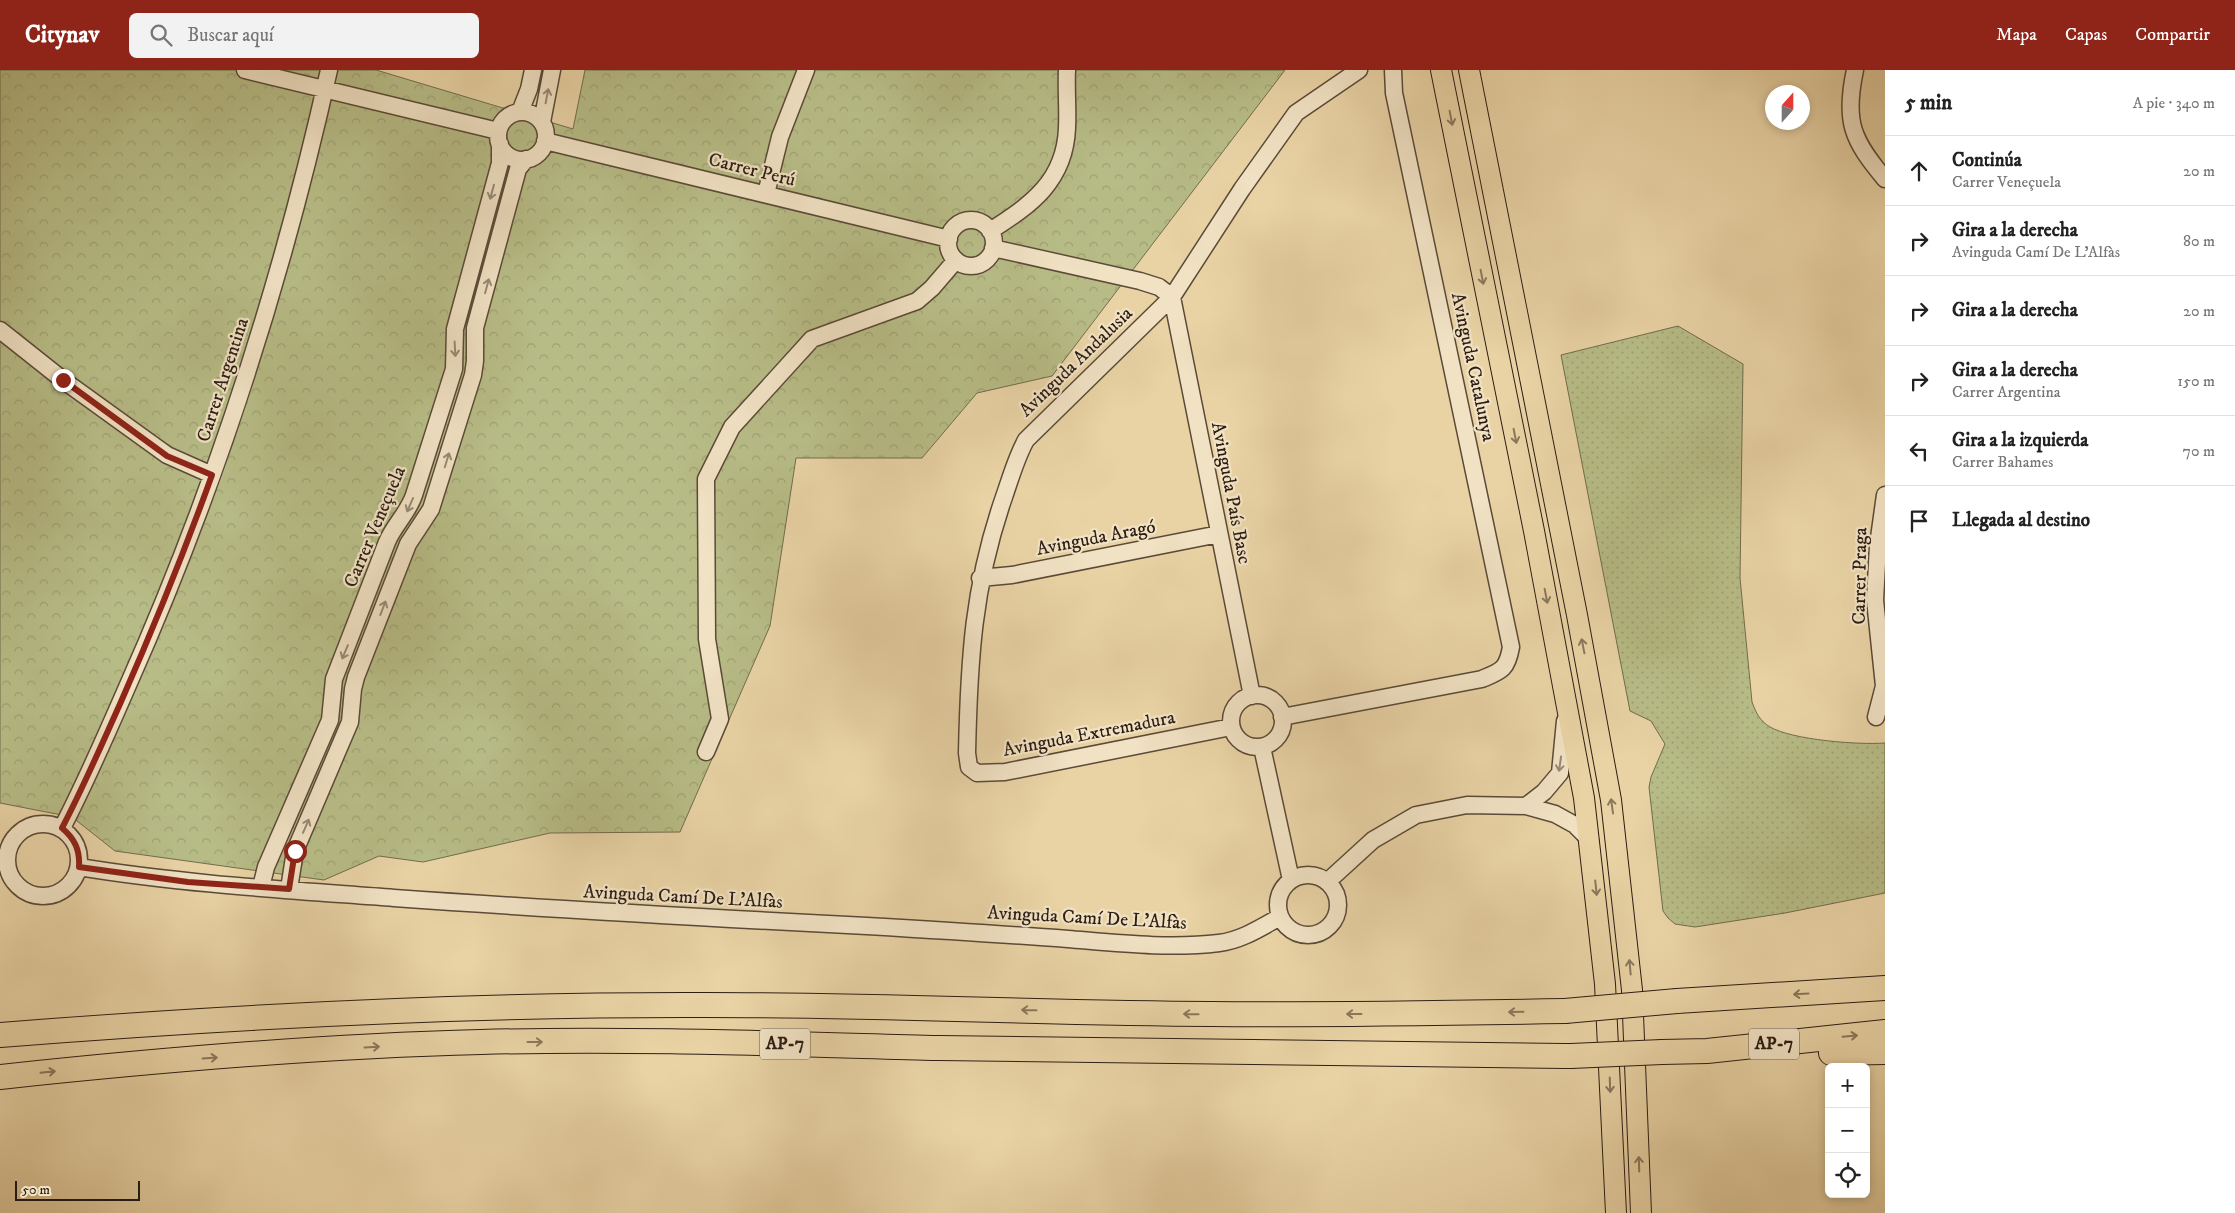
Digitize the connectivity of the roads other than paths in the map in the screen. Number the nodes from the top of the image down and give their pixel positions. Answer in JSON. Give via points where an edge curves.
{"nodes":[{"id":1,"x":245,"y":70,"type":"edge"},
{"id":2,"x":329,"y":70,"type":"edge"},
{"id":3,"x":533,"y":70,"type":"edge"},
{"id":4,"x":552,"y":70,"type":"edge"},
{"id":5,"x":806,"y":70,"type":"edge"},
{"id":6,"x":1067,"y":70,"type":"edge"},
{"id":7,"x":1359,"y":70,"type":"edge"},
{"id":8,"x":1392,"y":70,"type":"edge"},
{"id":9,"x":1441,"y":70,"type":"edge"},
{"id":10,"x":1469,"y":70,"type":"edge"},
{"id":11,"x":1855,"y":70,"type":"edge"},
{"id":12,"x":324,"y":90,"type":"junction"},
{"id":13,"x":520,"y":112,"type":"junction"},
{"id":14,"x":542,"y":122,"type":"junction"},
{"id":15,"x":499,"y":137,"type":"junction"},
{"id":16,"x":545,"y":140,"type":"junction"},
{"id":17,"x":526,"y":159,"type":"junction"},
{"id":18,"x":1885,"y":179,"type":"edge"},
{"id":19,"x":766,"y":194,"type":"junction"},
{"id":20,"x":990,"y":231,"type":"junction"},
{"id":21,"x":949,"y":239,"type":"junction"},
{"id":22,"x":993,"y":248,"type":"junction"},
{"id":23,"x":956,"y":260,"type":"junction"},
{"id":24,"x":1172,"y":297,"type":"junction"},
{"id":25,"x":0,"y":330,"type":"edge"},
{"id":26,"x":212,"y":475,"type":"junction"},
{"id":27,"x":1885,"y":495,"type":"edge"},
{"id":28,"x":1219,"y":534,"type":"junction"},
{"id":29,"x":980,"y":578,"type":"junction"},
{"id":30,"x":1252,"y":696,"type":"junction"},
{"id":31,"x":1567,"y":698,"type":"junction"},
{"id":32,"x":1282,"y":717,"type":"junction"},
{"id":33,"x":1876,"y":717,"type":"dead end"},
{"id":34,"x":1231,"y":727,"type":"junction"},
{"id":35,"x":1262,"y":747,"type":"junction"},
{"id":36,"x":706,"y":752,"type":"dead end"},
{"id":37,"x":967,"y":753,"type":"joint"},
{"id":38,"x":1526,"y":806,"type":"junction"},
{"id":39,"x":62,"y":828,"type":"junction"},
{"id":40,"x":6,"y":837,"type":"edge"},
{"id":41,"x":1590,"y":840,"type":"junction"},
{"id":42,"x":79,"y":867,"type":"junction"},
{"id":43,"x":5,"y":875,"type":"edge"},
{"id":44,"x":1292,"y":880,"type":"junction"},
{"id":45,"x":1327,"y":882,"type":"junction"},
{"id":46,"x":261,"y":887,"type":"junction"},
{"id":47,"x":289,"y":889,"type":"junction"},
{"id":48,"x":1280,"y":916,"type":"junction"},
{"id":49,"x":1882,"y":988,"type":"edge"},
{"id":50,"x":1885,"y":1032,"type":"edge"},
{"id":51,"x":0,"y":1035,"type":"edge"},
{"id":52,"x":1707,"y":1051,"type":"junction"},
{"id":53,"x":1885,"y":1052,"type":"edge"},
{"id":54,"x":0,"y":1077,"type":"edge"},
{"id":55,"x":1616,"y":1213,"type":"edge"},
{"id":56,"x":1641,"y":1213,"type":"edge"}],
"edges":[{"from":1,"to":12,"type":"street"},
{"from":2,"to":12,"type":"street","name":"Carrer Argentina"},
{"from":3,"to":13,"type":"street"},
{"from":14,"to":4,"type":"street","one_way":true},
{"from":5,"to":19,"type":"street","via":[[780,136]]},
{"from":6,"to":20,"type":"street","via":[[1067,128],[1058,168],[1034,201]]},
{"from":7,"to":24,"type":"street","name":"Avinguda Andalusia","via":[[1296,113]]},
{"from":8,"to":32,"type":"street","name":"Avinguda Catalunya","via":[[1394,93],[1511,647],[1509,660],[1502,670],[1482,679]]},
{"from":9,"to":31,"type":"main road","one_way":true},
{"from":56,"to":10,"type":"main road","one_way":true,"via":[[1632,990],[1612,808]]},
{"from":11,"to":18,"type":"street","via":[[1850,113],[1854,134],[1863,152]]},
{"from":12,"to":15,"type":"street"},
{"from":12,"to":26,"type":"street","name":"Carrer Argentina","via":[[268,307]]},
{"from":13,"to":14,"type":"street","via":[[529,113]]},
{"from":13,"to":15,"type":"street","via":[[506,117]]},
{"from":14,"to":16,"type":"street"},
{"from":15,"to":17,"type":"street","via":[[511,156]]},
{"from":15,"to":46,"type":"street","name":"Carrer Veneçuela","one_way":true,"via":[[500,163],[455,329],[454,369],[410,508],[387,542],[334,679],[330,720],[266,867]]},
{"from":16,"to":17,"type":"street","via":[[539,152]]},
{"from":16,"to":19,"type":"street","name":"Carrer Perú"},
{"from":47,"to":17,"type":"street","name":"Carrer Veneçuela","one_way":true,"via":[[295,851],[347,729],[356,677],[408,544],[425,521],[436,496],[473,375],[475,328],[518,169]]},
{"from":19,"to":21,"type":"street","name":"Carrer Perú"},
{"from":20,"to":21,"type":"street","via":[[980,222],[965,221],[953,229]]},
{"from":20,"to":22,"type":"street","via":[[994,239]]},
{"from":21,"to":23,"type":"street","via":[[950,251]]},
{"from":22,"to":23,"type":"street","via":[[981,264],[966,266]]},
{"from":22,"to":24,"type":"street","via":[[1140,281],[1159,287]]},
{"from":23,"to":36,"type":"street","via":[[917,301],[812,339],[732,427],[706,479],[707,639],[720,719]]},
{"from":24,"to":28,"type":"street","name":"Avinguda País Basc"},
{"from":24,"to":29,"type":"street","name":"Avinguda Andalusia","via":[[1026,440],[1000,509]]},
{"from":25,"to":26,"type":"street","via":[[167,456]]},
{"from":26,"to":39,"type":"street","name":"Carrer Argentina","via":[[152,632]]},
{"from":27,"to":33,"type":"street","name":"Carrer Praga","via":[[1875,600],[1884,686]]},
{"from":28,"to":29,"type":"street","name":"Avinguda Aragó","via":[[1012,575]]},
{"from":28,"to":30,"type":"street","name":"Avinguda País Basc"},
{"from":29,"to":37,"type":"street","name":"Avinguda Andalusia","via":[[970,659]]},
{"from":30,"to":32,"type":"street","via":[[1271,700]]},
{"from":30,"to":34,"type":"street","via":[[1239,702],[1234,709]]},
{"from":31,"to":38,"type":"street","one_way":true,"via":[[1560,772],[1544,792]]},
{"from":31,"to":41,"type":"main road"},
{"from":32,"to":35,"type":"street","via":[[1282,730],[1271,743]]},
{"from":34,"to":35,"type":"street","via":[[1239,741],[1254,748]]},
{"from":34,"to":37,"type":"street","name":"Avinguda Extremadura","via":[[988,774],[977,773],[970,767]]},
{"from":35,"to":44,"type":"street"},
{"from":38,"to":41,"type":"street","via":[[1555,814]]},
{"from":38,"to":45,"type":"street","via":[[1467,805],[1416,815],[1373,840]]},
{"from":39,"to":40,"type":"street","via":[[40,823]]},
{"from":39,"to":42,"type":"street","via":[[76,845]]},
{"from":40,"to":43,"type":"street"},
{"from":41,"to":55,"type":"main road","one_way":true,"via":[[1605,984]]},
{"from":42,"to":43,"type":"street","via":[[68,887],[47,896],[25,892]]},
{"from":42,"to":46,"type":"street","name":"Avinguda Camí De L'Alfàs"},
{"from":44,"to":45,"type":"street","via":[[1309,875]]},
{"from":44,"to":48,"type":"street","via":[[1279,897]]},
{"from":45,"to":48,"type":"street","via":[[1338,899],[1338,909],[1330,927],[1312,935],[1302,935],[1292,932]]},
{"from":46,"to":47,"type":"street","name":"Avinguda Camí De L'Alfàs"},
{"from":47,"to":48,"type":"street","name":"Avinguda Camí De L'Alfàs","via":[[586,912],[1177,945],[1218,944],[1242,938]]},
{"from":49,"to":51,"type":"highway","number":"AP-7","one_way":true,"bridge":true,"via":[[1565,1011],[1400,1014],[684,1005],[443,1008],[135,1024]]},
{"from":52,"to":50,"type":"highway","number":"AP-7","one_way":true},
{"from":52,"to":53,"type":"highway","via":[[1784,1056]]},
{"from":54,"to":52,"type":"highway","number":"AP-7","one_way":true,"bridge":true,"via":[[337,1048],[482,1042],[707,1043],[1274,1055],[1571,1056]]}]}
